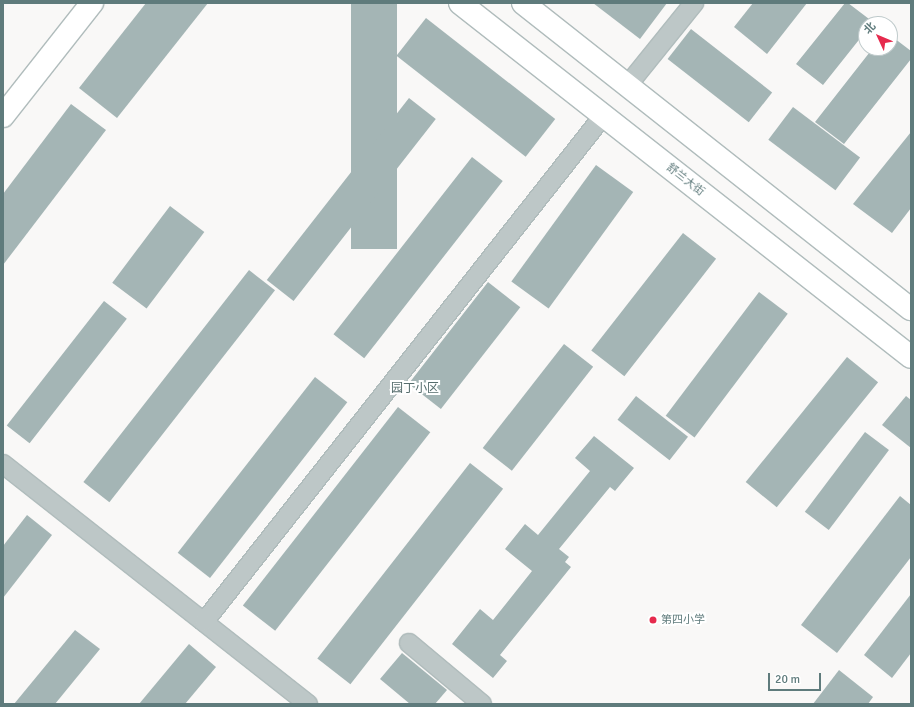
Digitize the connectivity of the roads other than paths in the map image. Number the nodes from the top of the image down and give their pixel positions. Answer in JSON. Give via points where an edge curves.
{"nodes":[{"id":1,"x":92,"y":3,"type":"edge"},
{"id":2,"x":460,"y":3,"type":"edge"},
{"id":3,"x":522,"y":3,"type":"edge"},
{"id":4,"x":694,"y":3,"type":"edge"},
{"id":5,"x":627,"y":86,"type":"junction"},
{"id":6,"x":3,"y":116,"type":"edge"},
{"id":7,"x":603,"y":116,"type":"junction"},
{"id":8,"x":911,"y":309,"type":"edge"},
{"id":9,"x":911,"y":357,"type":"edge"},
{"id":10,"x":3,"y":464,"type":"edge"},
{"id":11,"x":204,"y":622,"type":"junction"},
{"id":12,"x":409,"y":643,"type":"dead end"},
{"id":13,"x":308,"y":704,"type":"edge"},
{"id":14,"x":482,"y":704,"type":"edge"}],
"edges":[{"from":1,"to":6,"type":"main road"},
{"from":2,"to":7,"type":"main road","name":"舒兰大街"},
{"from":3,"to":5,"type":"main road"},
{"from":4,"to":5,"type":"street"},
{"from":5,"to":8,"type":"main road"},
{"from":7,"to":9,"type":"main road","name":"舒兰大街"},
{"from":7,"to":11,"type":"street"},
{"from":10,"to":11,"type":"street"},
{"from":11,"to":13,"type":"street"},
{"from":12,"to":14,"type":"street"}]}
